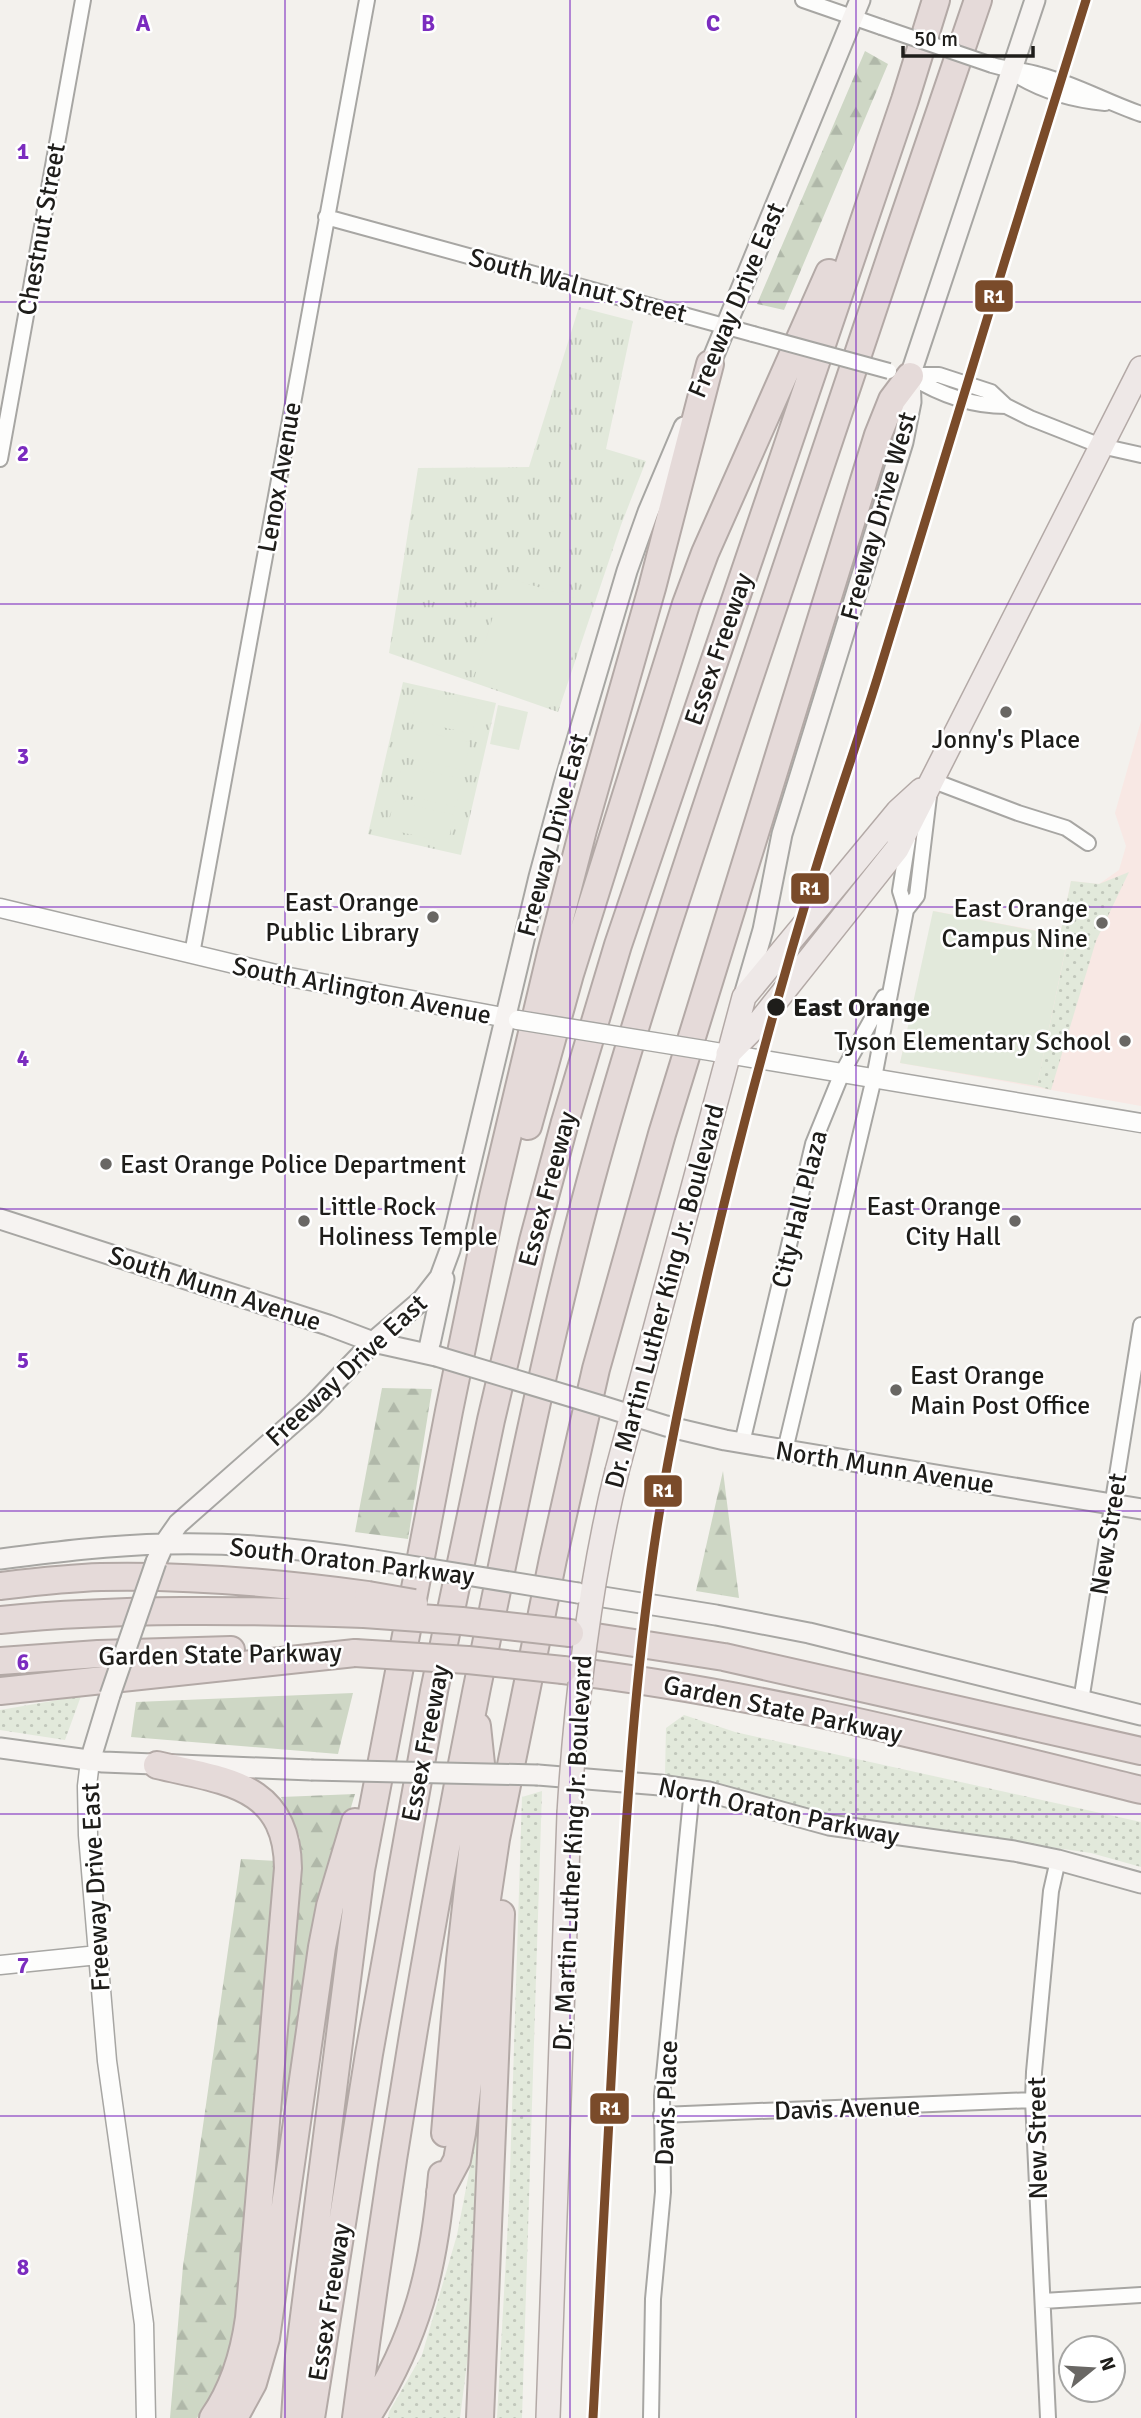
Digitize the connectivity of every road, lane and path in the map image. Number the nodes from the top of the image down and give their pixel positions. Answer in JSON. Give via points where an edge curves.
{"nodes":[{"id":1,"x":83,"y":0,"type":"edge"},
{"id":2,"x":366,"y":0,"type":"edge"},
{"id":3,"x":803,"y":0,"type":"edge"},
{"id":4,"x":936,"y":0,"type":"edge"},
{"id":5,"x":978,"y":0,"type":"edge"},
{"id":6,"x":1035,"y":0,"type":"edge"},
{"id":7,"x":857,"y":9,"type":"edge"},
{"id":8,"x":1001,"y":68,"type":"junction"},
{"id":9,"x":905,"y":100,"type":"junction"},
{"id":10,"x":1141,"y":114,"type":"edge"},
{"id":11,"x":326,"y":217,"type":"junction"},
{"id":12,"x":726,"y":326,"type":"junction"},
{"id":13,"x":710,"y":364,"type":"junction"},
{"id":14,"x":1141,"y":368,"type":"edge"},
{"id":15,"x":899,"y":373,"type":"junction"},
{"id":16,"x":1101,"y":446,"type":"junction"},
{"id":17,"x":1141,"y":455,"type":"edge"},
{"id":18,"x":0,"y":458,"type":"edge"},
{"id":19,"x":932,"y":780,"type":"junction"},
{"id":20,"x":910,"y":828,"type":"junction"},
{"id":21,"x":1088,"y":844,"type":"dead end"},
{"id":22,"x":0,"y":908,"type":"edge"},
{"id":23,"x":906,"y":910,"type":"junction"},
{"id":24,"x":192,"y":954,"type":"junction"},
{"id":25,"x":890,"y":987,"type":"junction"},
{"id":26,"x":744,"y":997,"type":"junction"},
{"id":27,"x":511,"y":1019,"type":"junction"},
{"id":28,"x":728,"y":1054,"type":"junction"},
{"id":29,"x":842,"y":1073,"type":"junction"},
{"id":30,"x":874,"y":1079,"type":"junction"},
{"id":31,"x":1141,"y":1123,"type":"edge"},
{"id":32,"x":0,"y":1219,"type":"edge"},
{"id":33,"x":450,"y":1250,"type":"junction"},
{"id":34,"x":1141,"y":1325,"type":"edge"},
{"id":35,"x":373,"y":1342,"type":"junction"},
{"id":36,"x":432,"y":1354,"type":"junction"},
{"id":37,"x":449,"y":1411,"type":"junction"},
{"id":38,"x":632,"y":1415,"type":"junction"},
{"id":39,"x":742,"y":1443,"type":"junction"},
{"id":40,"x":785,"y":1450,"type":"junction"},
{"id":41,"x":1112,"y":1505,"type":"junction"},
{"id":42,"x":1141,"y":1509,"type":"edge"},
{"id":43,"x":164,"y":1544,"type":"junction"},
{"id":44,"x":0,"y":1559,"type":"edge"},
{"id":45,"x":0,"y":1586,"type":"edge"},
{"id":46,"x":366,"y":1604,"type":"junction"},
{"id":47,"x":0,"y":1620,"type":"edge"},
{"id":48,"x":355,"y":1653,"type":"junction"},
{"id":49,"x":0,"y":1661,"type":"edge"},
{"id":50,"x":0,"y":1691,"type":"edge"},
{"id":51,"x":394,"y":1693,"type":"junction"},
{"id":52,"x":474,"y":1697,"type":"junction"},
{"id":53,"x":1081,"y":1701,"type":"junction"},
{"id":54,"x":1141,"y":1715,"type":"edge"},
{"id":55,"x":515,"y":1745,"type":"junction"},
{"id":56,"x":0,"y":1748,"type":"edge"},
{"id":57,"x":1141,"y":1751,"type":"edge"},
{"id":58,"x":90,"y":1761,"type":"junction"},
{"id":59,"x":157,"y":1765,"type":"junction"},
{"id":60,"x":692,"y":1789,"type":"junction"},
{"id":61,"x":1141,"y":1790,"type":"edge"},
{"id":62,"x":1058,"y":1860,"type":"junction"},
{"id":63,"x":1141,"y":1883,"type":"edge"},
{"id":64,"x":99,"y":1955,"type":"junction"},
{"id":65,"x":0,"y":1965,"type":"edge"},
{"id":66,"x":1033,"y":2100,"type":"junction"},
{"id":67,"x":661,"y":2115,"type":"junction"},
{"id":68,"x":440,"y":2192,"type":"junction"},
{"id":69,"x":1141,"y":2295,"type":"edge"},
{"id":70,"x":1043,"y":2301,"type":"junction"},
{"id":71,"x":146,"y":2418,"type":"edge"},
{"id":72,"x":213,"y":2418,"type":"edge"},
{"id":73,"x":234,"y":2418,"type":"edge"},
{"id":74,"x":295,"y":2418,"type":"edge"},
{"id":75,"x":311,"y":2418,"type":"edge"},
{"id":76,"x":356,"y":2418,"type":"edge"},
{"id":77,"x":366,"y":2418,"type":"edge"},
{"id":78,"x":480,"y":2418,"type":"edge"},
{"id":79,"x":548,"y":2418,"type":"edge"},
{"id":80,"x":650,"y":2418,"type":"edge"},
{"id":81,"x":1048,"y":2418,"type":"edge"}],
"edges":[{"from":1,"to":18,"type":"street","name":"Chestnut Street"},
{"from":2,"to":11,"type":"street","name":"Lenox Avenue"},
{"from":3,"to":7,"type":"street"},
{"from":4,"to":9,"type":"highway","name":"Essex Freeway"},
{"from":5,"to":52,"type":"highway","name":"Essex Freeway","via":[[624,1064],[558,1307]]},
{"from":6,"to":8,"type":"main road","name":"Freeway Drive West"},
{"from":7,"to":8,"type":"street","bridge":true,"via":[[881,27]]},
{"from":7,"to":12,"type":"main road","name":"Freeway Drive East"},
{"from":8,"to":10,"type":"street","via":[[1087,90]]},
{"from":8,"to":15,"type":"main road","name":"Freeway Drive West"},
{"from":9,"to":37,"type":"highway","via":[[686,604],[570,974]]},
{"from":9,"to":75,"type":"highway","name":"Essex Freeway","via":[[618,945],[539,1217],[427,1728]]},
{"from":11,"to":12,"type":"street","name":"South Walnut Street"},
{"from":11,"to":24,"type":"street","name":"Lenox Avenue"},
{"from":12,"to":13,"type":"main road","name":"Freeway Drive East"},
{"from":12,"to":15,"type":"street","name":"South Walnut Street","bridge":true},
{"from":13,"to":27,"type":"main road","name":"Freeway Drive East","via":[[614,611],[544,856]]},
{"from":13,"to":37,"type":"highway","via":[[554,940],[493,1197]]},
{"from":14,"to":16,"type":"main road","name":"Dr. Martin Luther King Jr. Boulevard"},
{"from":15,"to":16,"type":"street","name":"South Walnut Street","via":[[939,375],[991,392],[1006,407]]},
{"from":15,"to":26,"type":"main road","name":"Freeway Drive West","via":[[911,402],[903,442],[782,834]]},
{"from":15,"to":55,"type":"highway","via":[[640,1206],[580,1438]]},
{"from":16,"to":17,"type":"street","name":"South Walnut Street"},
{"from":16,"to":19,"type":"main road","name":"Dr. Martin Luther King Jr. Boulevard"},
{"from":19,"to":20,"type":"main road","name":"Dr. Martin Luther King Jr. Boulevard"},
{"from":19,"to":21,"type":"street","via":[[1066,828]]},
{"from":19,"to":23,"type":"street","name":"City Hall Plaza","via":[[918,896]]},
{"from":19,"to":26,"type":"main road","name":"Dr. Martin Luther King Jr. Boulevard","via":[[898,811]]},
{"from":20,"to":23,"type":"street","name":"City Hall Plaza","via":[[900,891]]},
{"from":20,"to":28,"type":"main road","name":"Dr. Martin Luther King Jr. Boulevard","via":[[757,1025]]},
{"from":22,"to":24,"type":"street","name":"South Arlington Avenue"},
{"from":23,"to":25,"type":"street","name":"City Hall Plaza"},
{"from":24,"to":27,"type":"street","name":"South Arlington Avenue","via":[[315,983]]},
{"from":25,"to":29,"type":"street","name":"City Hall Plaza"},
{"from":25,"to":30,"type":"street","name":"City Hall Plaza"},
{"from":26,"to":28,"type":"main road","name":"Dr. Martin Luther King Jr. Boulevard"},
{"from":27,"to":28,"type":"street","name":"South Arlington Avenue","bridge":true},
{"from":27,"to":33,"type":"main road","name":"Freeway Drive East"},
{"from":28,"to":29,"type":"street","name":"South Arlington Avenue"},
{"from":28,"to":38,"type":"main road","name":"Dr. Martin Luther King Jr. Boulevard"},
{"from":29,"to":30,"type":"street","name":"South Arlington Avenue"},
{"from":29,"to":39,"type":"street","name":"City Hall Plaza","via":[[813,1144]]},
{"from":30,"to":31,"type":"street","name":"South Arlington Avenue"},
{"from":30,"to":40,"type":"street","name":"City Hall Plaza"},
{"from":32,"to":35,"type":"main road","name":"South Munn Avenue"},
{"from":33,"to":35,"type":"main road","name":"Freeway Drive East","via":[[429,1293]]},
{"from":33,"to":36,"type":"main road"},
{"from":34,"to":41,"type":"street","name":"New Street"},
{"from":35,"to":36,"type":"main road","name":"South Munn Avenue"},
{"from":35,"to":43,"type":"main road","name":"Freeway Drive East","via":[[313,1405],[187,1516]]},
{"from":36,"to":38,"type":"main road","name":"South Munn Avenue","bridge":true},
{"from":37,"to":51,"type":"highway"},
{"from":38,"to":39,"type":"main road","name":"North Munn Avenue"},
{"from":38,"to":79,"type":"main road","name":"Dr. Martin Luther King Jr. Boulevard","bridge":true,"via":[[600,1548],[576,1714]]},
{"from":39,"to":40,"type":"main road","name":"North Munn Avenue"},
{"from":40,"to":41,"type":"main road","name":"North Munn Avenue"},
{"from":41,"to":42,"type":"main road","name":"North Munn Avenue"},
{"from":41,"to":53,"type":"street","name":"New Street"},
{"from":43,"to":44,"type":"main road","name":"South Oraton Parkway"},
{"from":43,"to":53,"type":"main road","name":"South Oraton Parkway","bridge":true,"via":[[263,1546],[374,1560],[716,1615],[809,1633]]},
{"from":43,"to":58,"type":"main road","name":"Freeway Drive East","bridge":true},
{"from":45,"to":46,"type":"highway","via":[[102,1577],[188,1578],[310,1587]]},
{"from":46,"to":47,"type":"highway","name":"Garden State Parkway"},
{"from":46,"to":57,"type":"highway","name":"Garden State Parkway","bridge":true,"via":[[734,1659]]},
{"from":48,"to":49,"type":"highway","name":"Garden State Parkway","via":[[179,1651]]},
{"from":48,"to":50,"type":"highway"},
{"from":48,"to":61,"type":"highway","name":"Garden State Parkway","bridge":true,"via":[[468,1660],[681,1686],[804,1710]]},
{"from":51,"to":73,"type":"highway","via":[[330,1906],[266,2338],[253,2383]]},
{"from":51,"to":74,"type":"highway","via":[[354,1917]]},
{"from":52,"to":68,"type":"highway","via":[[483,1783],[460,1960]]},
{"from":52,"to":76,"type":"highway","name":"Essex Freeway","via":[[397,2130]]},
{"from":53,"to":54,"type":"main road"},
{"from":55,"to":68,"type":"highway","via":[[489,1882],[462,2133],[457,2160]]},
{"from":55,"to":78,"type":"highway","via":[[503,1863]]},
{"from":56,"to":58,"type":"main road"},
{"from":58,"to":59,"type":"main road"},
{"from":58,"to":64,"type":"street","name":"Freeway Drive East","via":[[87,1820]]},
{"from":59,"to":60,"type":"main road","name":"North Oraton Parkway","bridge":true,"via":[[538,1774]]},
{"from":59,"to":72,"type":"highway","via":[[229,1784],[258,1797],[277,1818],[288,1857],[248,2318],[236,2374]]},
{"from":60,"to":62,"type":"main road","name":"North Oraton Parkway","via":[[837,1827]]},
{"from":60,"to":67,"type":"street","name":"Davis Place"},
{"from":62,"to":63,"type":"main road","name":"North Oraton Parkway"},
{"from":62,"to":66,"type":"street","name":"New Street","via":[[1051,1891]]},
{"from":64,"to":65,"type":"street"},
{"from":64,"to":71,"type":"street","name":"Freeway Drive East","via":[[110,2088],[144,2324]]},
{"from":66,"to":67,"type":"street","name":"Davis Avenue"},
{"from":66,"to":70,"type":"street","name":"New Street"},
{"from":67,"to":80,"type":"street","name":"Davis Place","via":[[663,2192],[653,2299]]},
{"from":68,"to":77,"type":"highway","via":[[435,2247],[410,2337]]},
{"from":69,"to":70,"type":"street"},
{"from":70,"to":81,"type":"street","name":"New Street"}]}
